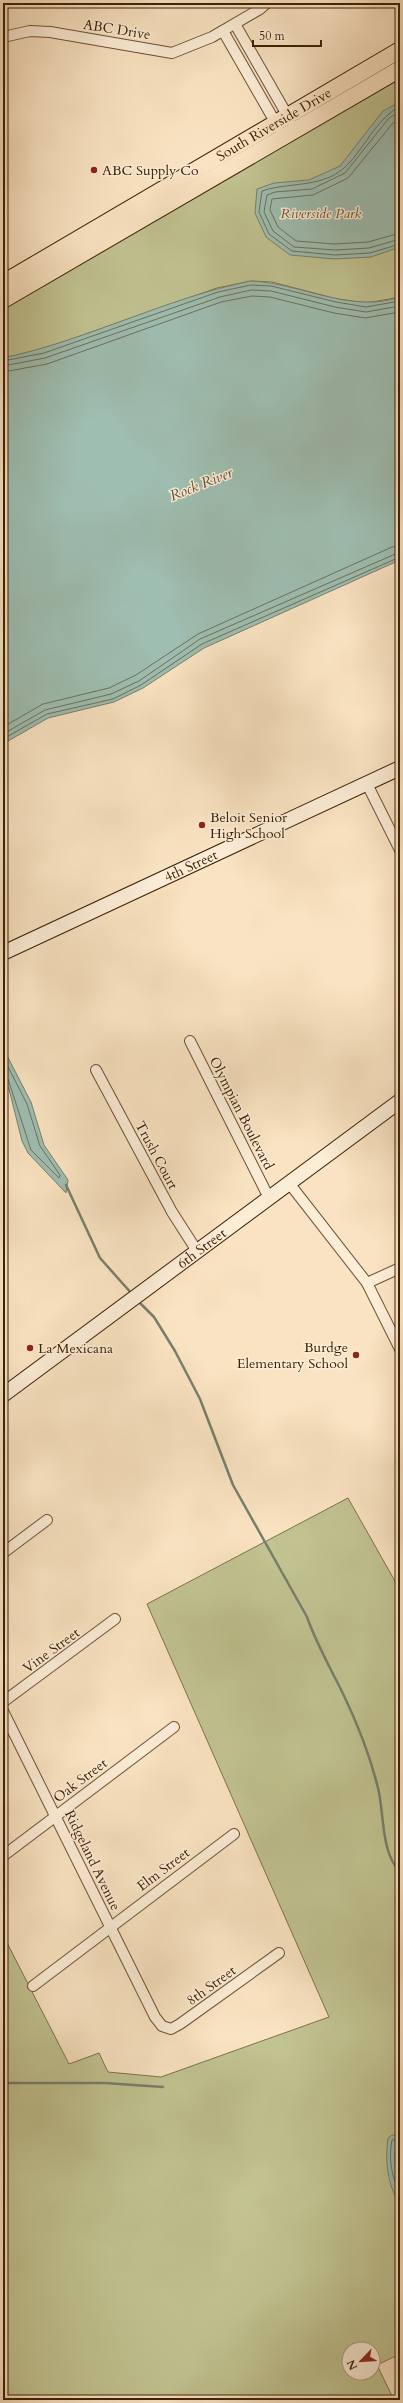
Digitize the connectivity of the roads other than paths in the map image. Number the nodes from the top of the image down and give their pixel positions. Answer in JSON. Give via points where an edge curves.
{"nodes":[{"id":1,"x":267,"y":3,"type":"edge"},
{"id":2,"x":235,"y":24,"type":"junction"},
{"id":3,"x":223,"y":31,"type":"junction"},
{"id":4,"x":3,"y":37,"type":"edge"},
{"id":5,"x":400,"y":50,"type":"edge"},
{"id":6,"x":400,"y":69,"type":"edge"},
{"id":7,"x":286,"y":127,"type":"junction"},
{"id":8,"x":3,"y":282,"type":"edge"},
{"id":9,"x":3,"y":300,"type":"edge"},
{"id":10,"x":400,"y":768,"type":"edge"},
{"id":11,"x":367,"y":784,"type":"junction"},
{"id":12,"x":400,"y":850,"type":"edge"},
{"id":13,"x":3,"y":953,"type":"edge"},
{"id":14,"x":190,"y":1041,"type":"dead end"},
{"id":15,"x":96,"y":1070,"type":"dead end"},
{"id":16,"x":400,"y":1100,"type":"edge"},
{"id":17,"x":289,"y":1183,"type":"junction"},
{"id":18,"x":269,"y":1198,"type":"junction"},
{"id":19,"x":197,"y":1251,"type":"junction"},
{"id":20,"x":400,"y":1268,"type":"edge"},
{"id":21,"x":367,"y":1283,"type":"junction"},
{"id":22,"x":400,"y":1349,"type":"edge"},
{"id":23,"x":3,"y":1395,"type":"edge"},
{"id":24,"x":47,"y":1520,"type":"dead end"},
{"id":25,"x":3,"y":1552,"type":"edge"},
{"id":26,"x":115,"y":1619,"type":"dead end"},
{"id":27,"x":3,"y":1702,"type":"edge"},
{"id":28,"x":3,"y":1711,"type":"edge"},
{"id":29,"x":174,"y":1727,"type":"dead end"},
{"id":30,"x":55,"y":1816,"type":"junction"},
{"id":31,"x":234,"y":1834,"type":"dead end"},
{"id":32,"x":3,"y":1856,"type":"edge"},
{"id":33,"x":110,"y":1926,"type":"junction"},
{"id":34,"x":279,"y":1953,"type":"dead end"},
{"id":35,"x":34,"y":1986,"type":"dead end"},
{"id":36,"x":158,"y":2022,"type":"joint"}],
"edges":[{"from":1,"to":2,"type":"street","name":"ABC Drive"},
{"from":2,"to":3,"type":"street","name":"ABC Drive"},
{"from":2,"to":7,"type":"street"},
{"from":3,"to":4,"type":"street","name":"ABC Drive","via":[[172,53],[50,32],[30,31]]},
{"from":3,"to":7,"type":"street"},
{"from":5,"to":7,"type":"main road","name":"South Riverside Drive"},
{"from":6,"to":7,"type":"main road","name":"South Riverside Drive"},
{"from":7,"to":8,"type":"main road","name":"South Riverside Drive"},
{"from":7,"to":9,"type":"main road","name":"South Riverside Drive"},
{"from":10,"to":11,"type":"street","name":"4th Street"},
{"from":11,"to":12,"type":"street"},
{"from":11,"to":13,"type":"street","name":"4th Street"},
{"from":14,"to":18,"type":"street","name":"Olympian Boulevard"},
{"from":15,"to":19,"type":"street","name":"Trush Court","via":[[172,1212]]},
{"from":16,"to":17,"type":"street","name":"6th Street"},
{"from":17,"to":18,"type":"street","name":"6th Street"},
{"from":17,"to":21,"type":"street"},
{"from":18,"to":19,"type":"street","name":"6th Street"},
{"from":19,"to":23,"type":"street","name":"6th Street"},
{"from":20,"to":21,"type":"street"},
{"from":21,"to":22,"type":"street"},
{"from":24,"to":25,"type":"street"},
{"from":26,"to":27,"type":"street","name":"Vine Street"},
{"from":28,"to":30,"type":"street","name":"Ridgeland Avenue"},
{"from":29,"to":30,"type":"street","name":"Oak Street"},
{"from":30,"to":32,"type":"street","name":"Oak Street"},
{"from":30,"to":33,"type":"street","name":"Ridgeland Avenue"},
{"from":31,"to":33,"type":"street","name":"Elm Street"},
{"from":33,"to":35,"type":"street","name":"Elm Street"},
{"from":33,"to":36,"type":"street","name":"Ridgeland Avenue"},
{"from":34,"to":36,"type":"street","name":"8th Street","via":[[180,2024],[171,2029]]}]}
